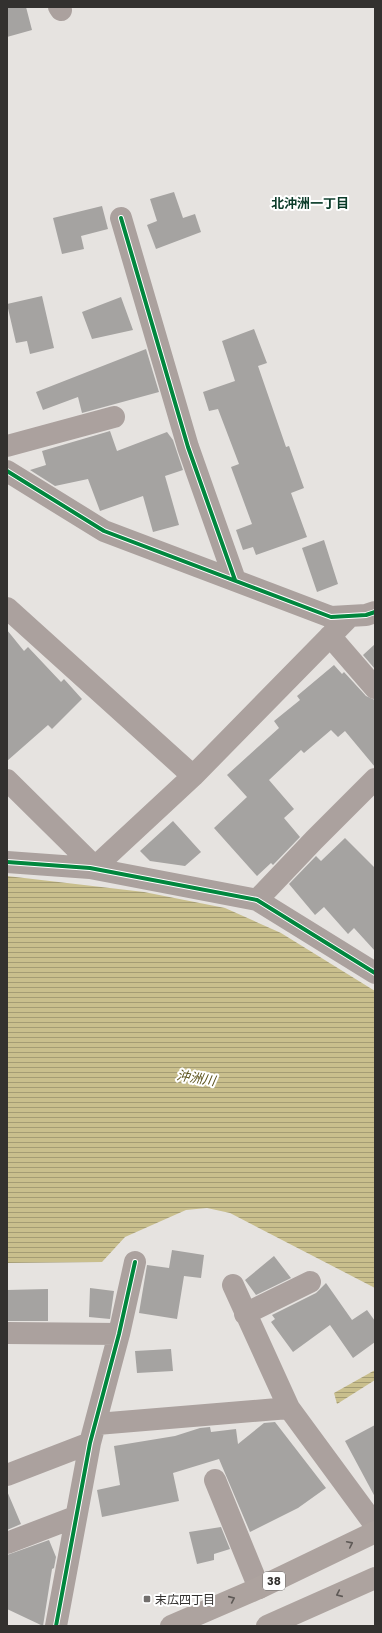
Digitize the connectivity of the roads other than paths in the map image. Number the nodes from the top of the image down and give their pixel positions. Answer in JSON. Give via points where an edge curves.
{"nodes":[{"id":1,"x":121,"y":218,"type":"dead end"},
{"id":2,"x":114,"y":418,"type":"dead end"},
{"id":3,"x":7,"y":446,"type":"edge"},
{"id":4,"x":7,"y":471,"type":"edge"},
{"id":5,"x":235,"y":580,"type":"junction"},
{"id":6,"x":7,"y":608,"type":"edge"},
{"id":7,"x":375,"y":612,"type":"edge"},
{"id":8,"x":349,"y":617,"type":"junction"},
{"id":9,"x":330,"y":636,"type":"junction"},
{"id":10,"x":375,"y":688,"type":"edge"},
{"id":11,"x":193,"y":776,"type":"junction"},
{"id":12,"x":375,"y":779,"type":"edge"},
{"id":13,"x":7,"y":780,"type":"edge"},
{"id":14,"x":7,"y":862,"type":"edge"},
{"id":15,"x":93,"y":868,"type":"junction"},
{"id":16,"x":257,"y":900,"type":"junction"},
{"id":17,"x":371,"y":965,"type":"edge"},
{"id":18,"x":135,"y":1262,"type":"dead end"},
{"id":19,"x":310,"y":1282,"type":"dead end"},
{"id":20,"x":233,"y":1285,"type":"dead end"},
{"id":21,"x":245,"y":1314,"type":"junction"},
{"id":22,"x":7,"y":1333,"type":"edge"},
{"id":23,"x":119,"y":1334,"type":"junction"},
{"id":24,"x":289,"y":1408,"type":"junction"},
{"id":25,"x":94,"y":1433,"type":"junction"},
{"id":26,"x":7,"y":1475,"type":"edge"},
{"id":27,"x":215,"y":1480,"type":"dead end"},
{"id":28,"x":75,"y":1517,"type":"junction"},
{"id":29,"x":375,"y":1525,"type":"edge"},
{"id":30,"x":375,"y":1532,"type":"edge"},
{"id":31,"x":7,"y":1543,"type":"edge"},
{"id":32,"x":375,"y":1578,"type":"edge"},
{"id":33,"x":259,"y":1588,"type":"junction"},
{"id":34,"x":56,"y":1626,"type":"edge"},
{"id":35,"x":171,"y":1626,"type":"edge"},
{"id":36,"x":267,"y":1626,"type":"edge"}],
"edges":[{"from":1,"to":5,"type":"street","via":[[188,447]]},
{"from":2,"to":3,"type":"street"},
{"from":4,"to":5,"type":"street","via":[[104,531]]},
{"from":5,"to":8,"type":"street","via":[[331,617]]},
{"from":6,"to":11,"type":"street"},
{"from":7,"to":8,"type":"street"},
{"from":8,"to":9,"type":"street"},
{"from":9,"to":10,"type":"street"},
{"from":9,"to":11,"type":"street"},
{"from":11,"to":15,"type":"street"},
{"from":12,"to":16,"type":"street"},
{"from":13,"to":15,"type":"street"},
{"from":14,"to":15,"type":"street"},
{"from":15,"to":16,"type":"street"},
{"from":16,"to":17,"type":"street"},
{"from":18,"to":23,"type":"street"},
{"from":19,"to":21,"type":"street"},
{"from":20,"to":21,"type":"street"},
{"from":21,"to":24,"type":"street"},
{"from":22,"to":23,"type":"street"},
{"from":23,"to":25,"type":"street"},
{"from":24,"to":25,"type":"street"},
{"from":24,"to":29,"type":"street"},
{"from":25,"to":26,"type":"street"},
{"from":25,"to":28,"type":"street"},
{"from":27,"to":33,"type":"street"},
{"from":28,"to":31,"type":"street"},
{"from":28,"to":34,"type":"street"},
{"from":33,"to":30,"type":"main road","number":"38","one_way":true},
{"from":32,"to":36,"type":"main road","one_way":true},
{"from":35,"to":33,"type":"main road","number":"38","one_way":true}]}
